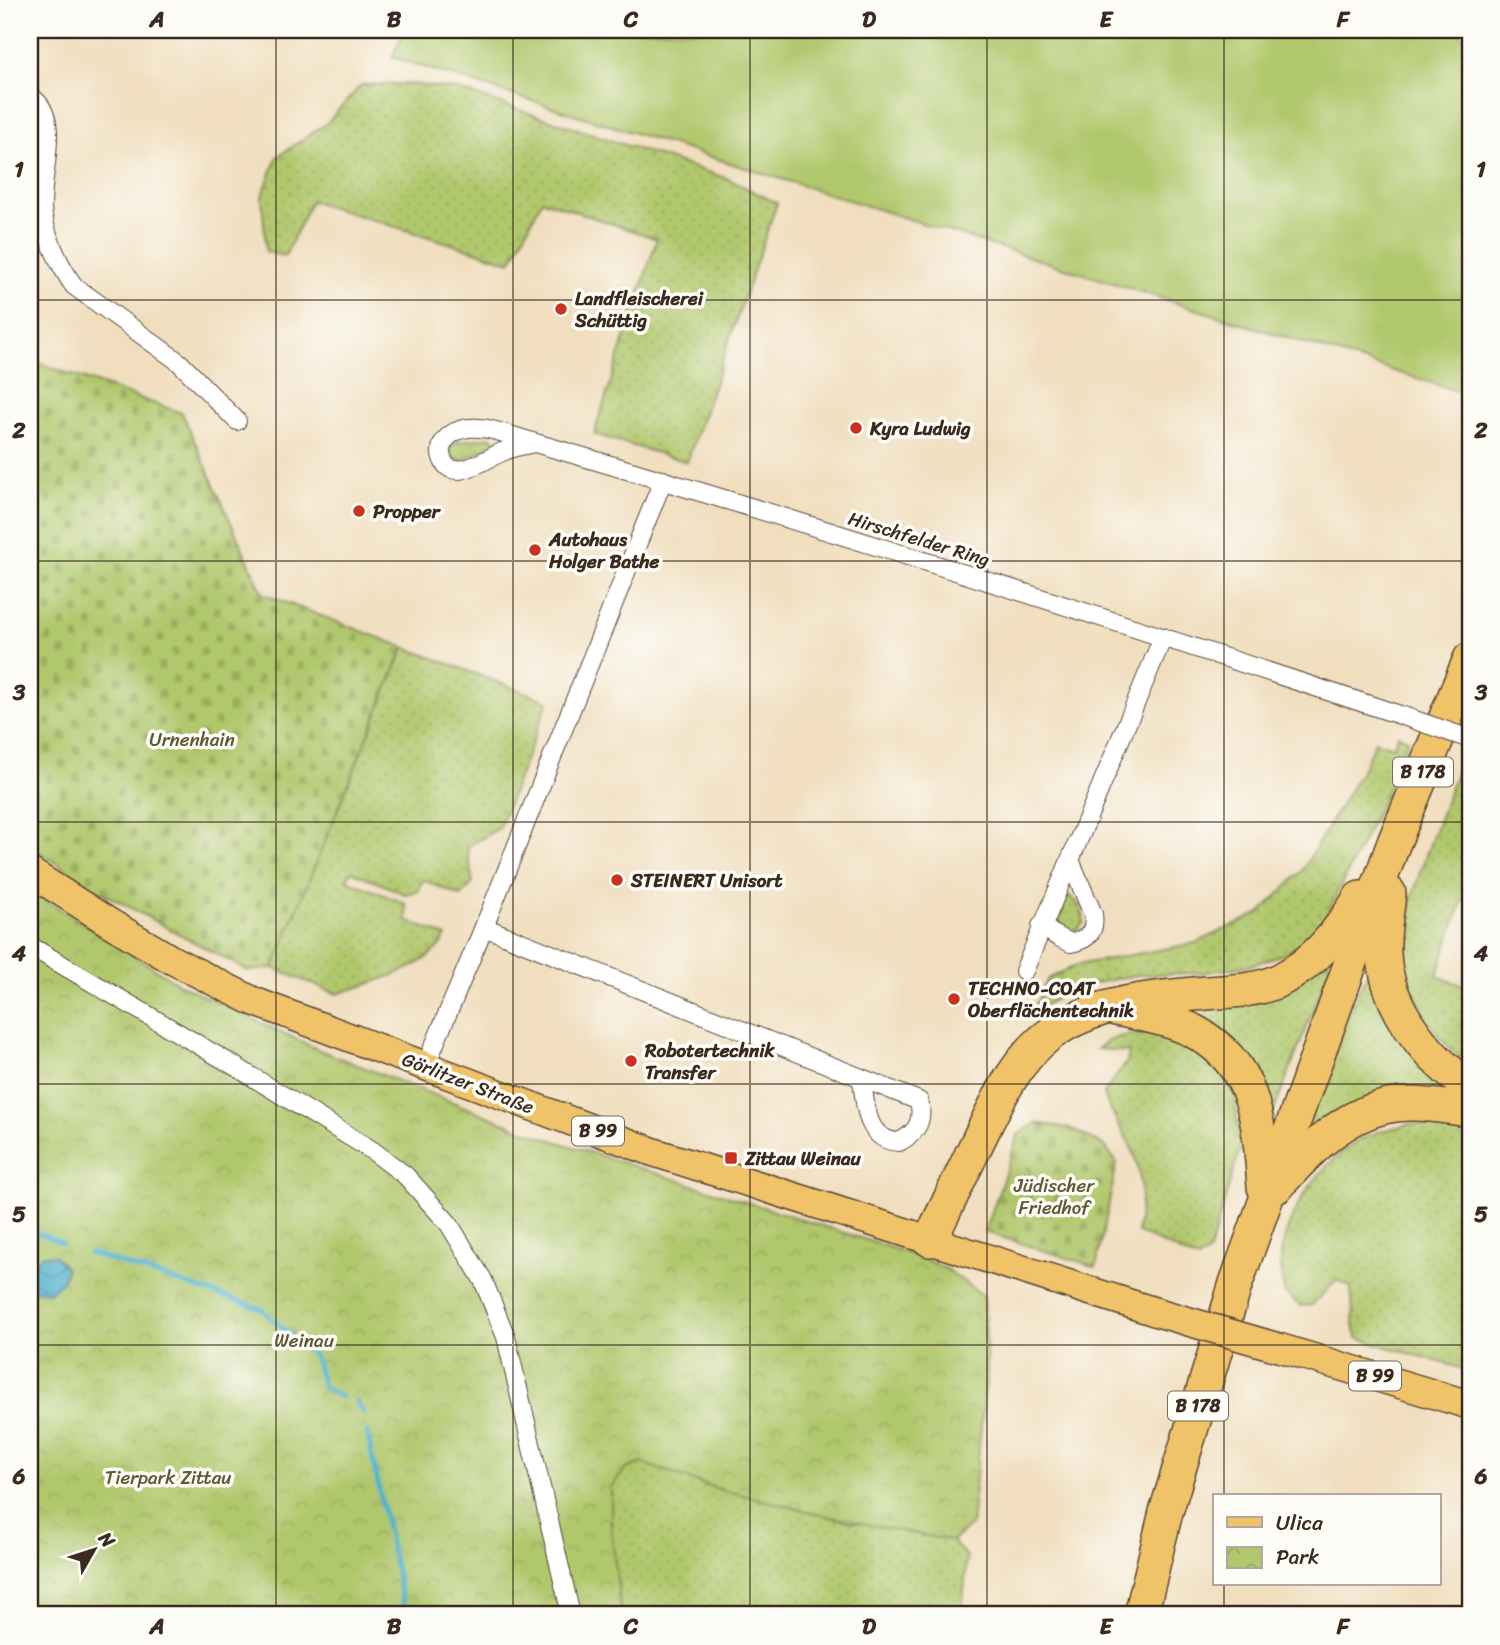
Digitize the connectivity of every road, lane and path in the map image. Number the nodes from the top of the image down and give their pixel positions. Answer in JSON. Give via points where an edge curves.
{"nodes":[{"id":1,"x":30,"y":96,"type":"edge"},
{"id":2,"x":237,"y":421,"type":"dead end"},
{"id":3,"x":535,"y":443,"type":"junction"},
{"id":4,"x":663,"y":480,"type":"junction"},
{"id":5,"x":1163,"y":637,"type":"junction"},
{"id":6,"x":1470,"y":659,"type":"edge"},
{"id":7,"x":1470,"y":739,"type":"edge"},
{"id":8,"x":1393,"y":845,"type":"junction"},
{"id":9,"x":1070,"y":860,"type":"junction"},
{"id":10,"x":30,"y":872,"type":"edge"},
{"id":11,"x":1041,"y":926,"type":"junction"},
{"id":12,"x":484,"y":927,"type":"junction"},
{"id":13,"x":30,"y":946,"type":"edge"},
{"id":14,"x":1024,"y":971,"type":"dead end"},
{"id":15,"x":1111,"y":1008,"type":"junction"},
{"id":16,"x":425,"y":1067,"type":"junction"},
{"id":17,"x":862,"y":1079,"type":"dead end"},
{"id":18,"x":1470,"y":1087,"type":"edge"},
{"id":19,"x":1470,"y":1110,"type":"edge"},
{"id":20,"x":1265,"y":1199,"type":"junction"},
{"id":21,"x":930,"y":1240,"type":"junction"},
{"id":22,"x":1470,"y":1405,"type":"edge"},
{"id":23,"x":571,"y":1615,"type":"edge"},
{"id":24,"x":1141,"y":1615,"type":"edge"}],
"edges":[{"from":1,"to":2,"type":"street","via":[[44,110],[48,127],[42,215],[62,270],[74,286],[179,362]]},
{"from":3,"to":3,"type":"street","name":"Hirschfelder Ring","via":[[472,427],[447,437],[440,452],[446,465],[464,471],[501,452]]},
{"from":3,"to":4,"type":"street","name":"Hirschfelder Ring"},
{"from":4,"to":5,"type":"street","name":"Hirschfelder Ring"},
{"from":4,"to":12,"type":"street"},
{"from":5,"to":7,"type":"street","name":"Hirschfelder Ring","bridge":true},
{"from":5,"to":9,"type":"street"},
{"from":6,"to":8,"type":"highway","number":"B 178"},
{"from":8,"to":15,"type":"highway","via":[[1339,931],[1308,963],[1278,981],[1243,990],[1143,999]]},
{"from":8,"to":18,"type":"highway","via":[[1384,944],[1391,985],[1415,1036],[1440,1065]]},
{"from":8,"to":20,"type":"highway","number":"B 178"},
{"from":9,"to":11,"type":"street"},
{"from":9,"to":11,"type":"street","via":[[1093,914],[1092,932],[1071,943]]},
{"from":10,"to":16,"type":"main road","name":"Görlitzer Straße","number":"B 99","via":[[174,961],[253,1002]]},
{"from":11,"to":14,"type":"street"},
{"from":12,"to":16,"type":"street"},
{"from":12,"to":17,"type":"street"},
{"from":13,"to":23,"type":"street","via":[[373,1151],[406,1176],[449,1224],[483,1280],[506,1337]]},
{"from":15,"to":20,"type":"highway","via":[[1194,1031],[1226,1055],[1248,1086],[1260,1130]]},
{"from":15,"to":21,"type":"highway","via":[[1082,1016],[1050,1034],[1012,1076]]},
{"from":16,"to":21,"type":"main road","name":"Görlitzer Straße","number":"B 99","via":[[653,1152]]},
{"from":19,"to":20,"type":"highway","via":[[1389,1106],[1358,1118],[1314,1146]]},
{"from":20,"to":24,"type":"highway","number":"B 178","via":[[1166,1512]]},
{"from":21,"to":22,"type":"main road","number":"B 99","bridge":true}]}
